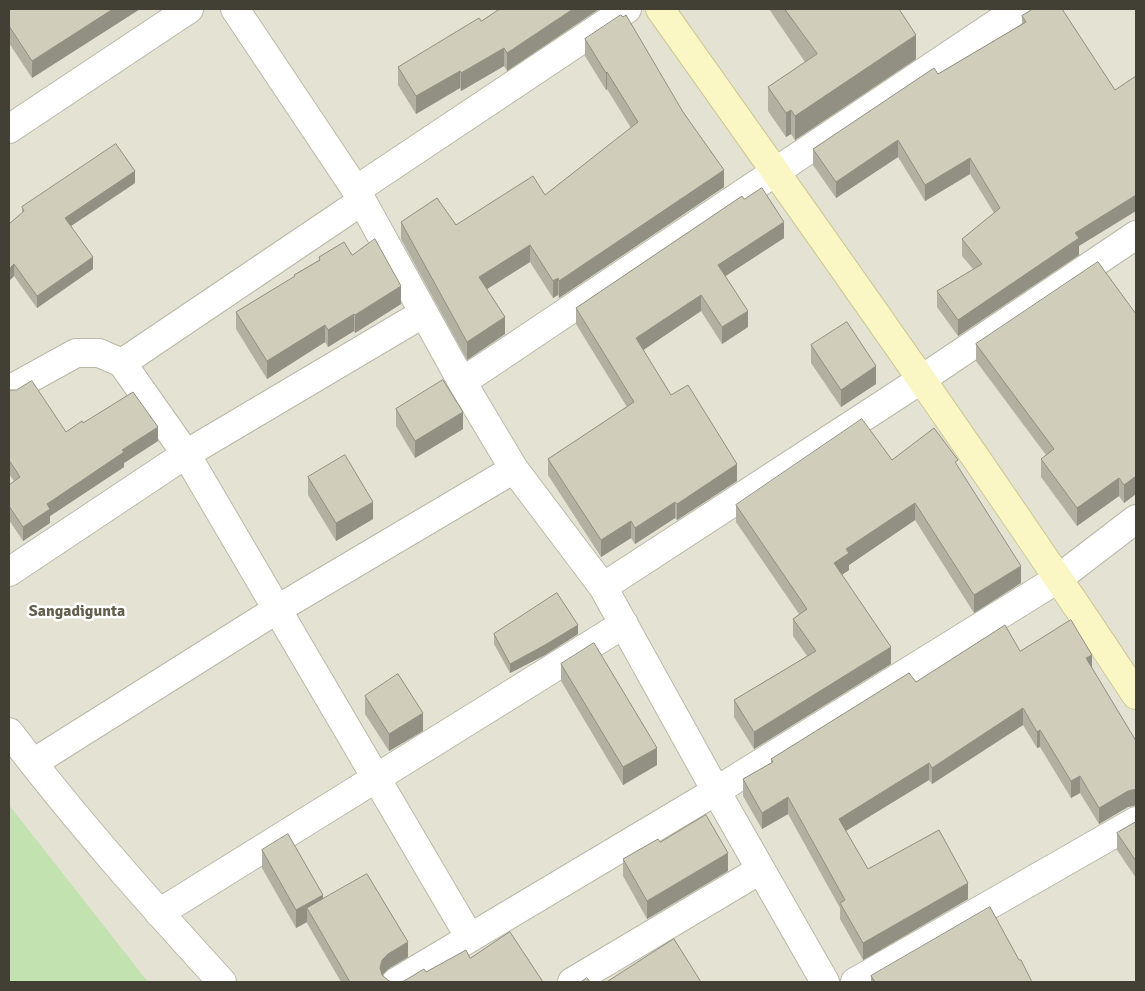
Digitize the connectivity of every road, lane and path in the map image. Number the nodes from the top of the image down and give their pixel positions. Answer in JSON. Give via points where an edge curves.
{"nodes":[{"id":1,"x":190,"y":9,"type":"edge"},
{"id":2,"x":235,"y":9,"type":"edge"},
{"id":3,"x":627,"y":9,"type":"edge"},
{"id":4,"x":660,"y":9,"type":"edge"},
{"id":5,"x":1018,"y":9,"type":"edge"},
{"id":6,"x":9,"y":129,"type":"edge"},
{"id":7,"x":775,"y":171,"type":"junction"},
{"id":8,"x":359,"y":196,"type":"junction"},
{"id":9,"x":1136,"y":235,"type":"edge"},
{"id":10,"x":424,"y":314,"type":"junction"},
{"id":11,"x":122,"y":363,"type":"junction"},
{"id":12,"x":922,"y":379,"type":"junction"},
{"id":13,"x":462,"y":382,"type":"junction"},
{"id":14,"x":9,"y":390,"type":"edge"},
{"id":15,"x":186,"y":454,"type":"junction"},
{"id":16,"x":514,"y":470,"type":"junction"},
{"id":17,"x":1136,"y":519,"type":"edge"},
{"id":18,"x":9,"y":572,"type":"edge"},
{"id":19,"x":1059,"y":578,"type":"junction"},
{"id":20,"x":603,"y":587,"type":"junction"},
{"id":21,"x":276,"y":610,"type":"junction"},
{"id":22,"x":624,"y":624,"type":"junction"},
{"id":23,"x":1136,"y":695,"type":"edge"},
{"id":24,"x":9,"y":732,"type":"edge"},
{"id":25,"x":33,"y":763,"type":"junction"},
{"id":26,"x":375,"y":779,"type":"junction"},
{"id":27,"x":716,"y":791,"type":"junction"},
{"id":28,"x":1136,"y":821,"type":"edge"},
{"id":29,"x":760,"y":870,"type":"junction"},
{"id":30,"x":160,"y":913,"type":"junction"},
{"id":31,"x":470,"y":938,"type":"junction"},
{"id":32,"x":585,"y":979,"type":"edge"},
{"id":33,"x":222,"y":982,"type":"edge"},
{"id":34,"x":396,"y":982,"type":"edge"},
{"id":35,"x":826,"y":982,"type":"edge"},
{"id":36,"x":854,"y":982,"type":"edge"}],
"edges":[{"from":1,"to":6,"type":"street"},
{"from":2,"to":8,"type":"street"},
{"from":3,"to":8,"type":"street"},
{"from":4,"to":7,"type":"street"},
{"from":5,"to":7,"type":"street"},
{"from":7,"to":12,"type":"street"},
{"from":7,"to":13,"type":"street"},
{"from":8,"to":10,"type":"street"},
{"from":8,"to":11,"type":"street"},
{"from":9,"to":12,"type":"street"},
{"from":10,"to":13,"type":"street"},
{"from":10,"to":15,"type":"street"},
{"from":11,"to":14,"type":"street","via":[[99,353],[76,353]]},
{"from":11,"to":15,"type":"street"},
{"from":12,"to":19,"type":"street"},
{"from":12,"to":20,"type":"street"},
{"from":13,"to":16,"type":"street"},
{"from":15,"to":18,"type":"street"},
{"from":15,"to":21,"type":"street"},
{"from":16,"to":20,"type":"street"},
{"from":16,"to":21,"type":"street"},
{"from":17,"to":19,"type":"street"},
{"from":19,"to":23,"type":"street"},
{"from":19,"to":27,"type":"street"},
{"from":20,"to":22,"type":"street"},
{"from":21,"to":25,"type":"street"},
{"from":21,"to":26,"type":"street"},
{"from":22,"to":26,"type":"street"},
{"from":22,"to":27,"type":"street"},
{"from":24,"to":25,"type":"street"},
{"from":25,"to":30,"type":"street"},
{"from":26,"to":30,"type":"street"},
{"from":26,"to":31,"type":"street"},
{"from":27,"to":29,"type":"street"},
{"from":27,"to":31,"type":"street"},
{"from":28,"to":36,"type":"street"},
{"from":29,"to":32,"type":"street"},
{"from":29,"to":35,"type":"street"},
{"from":30,"to":33,"type":"street"},
{"from":31,"to":34,"type":"street"}]}
